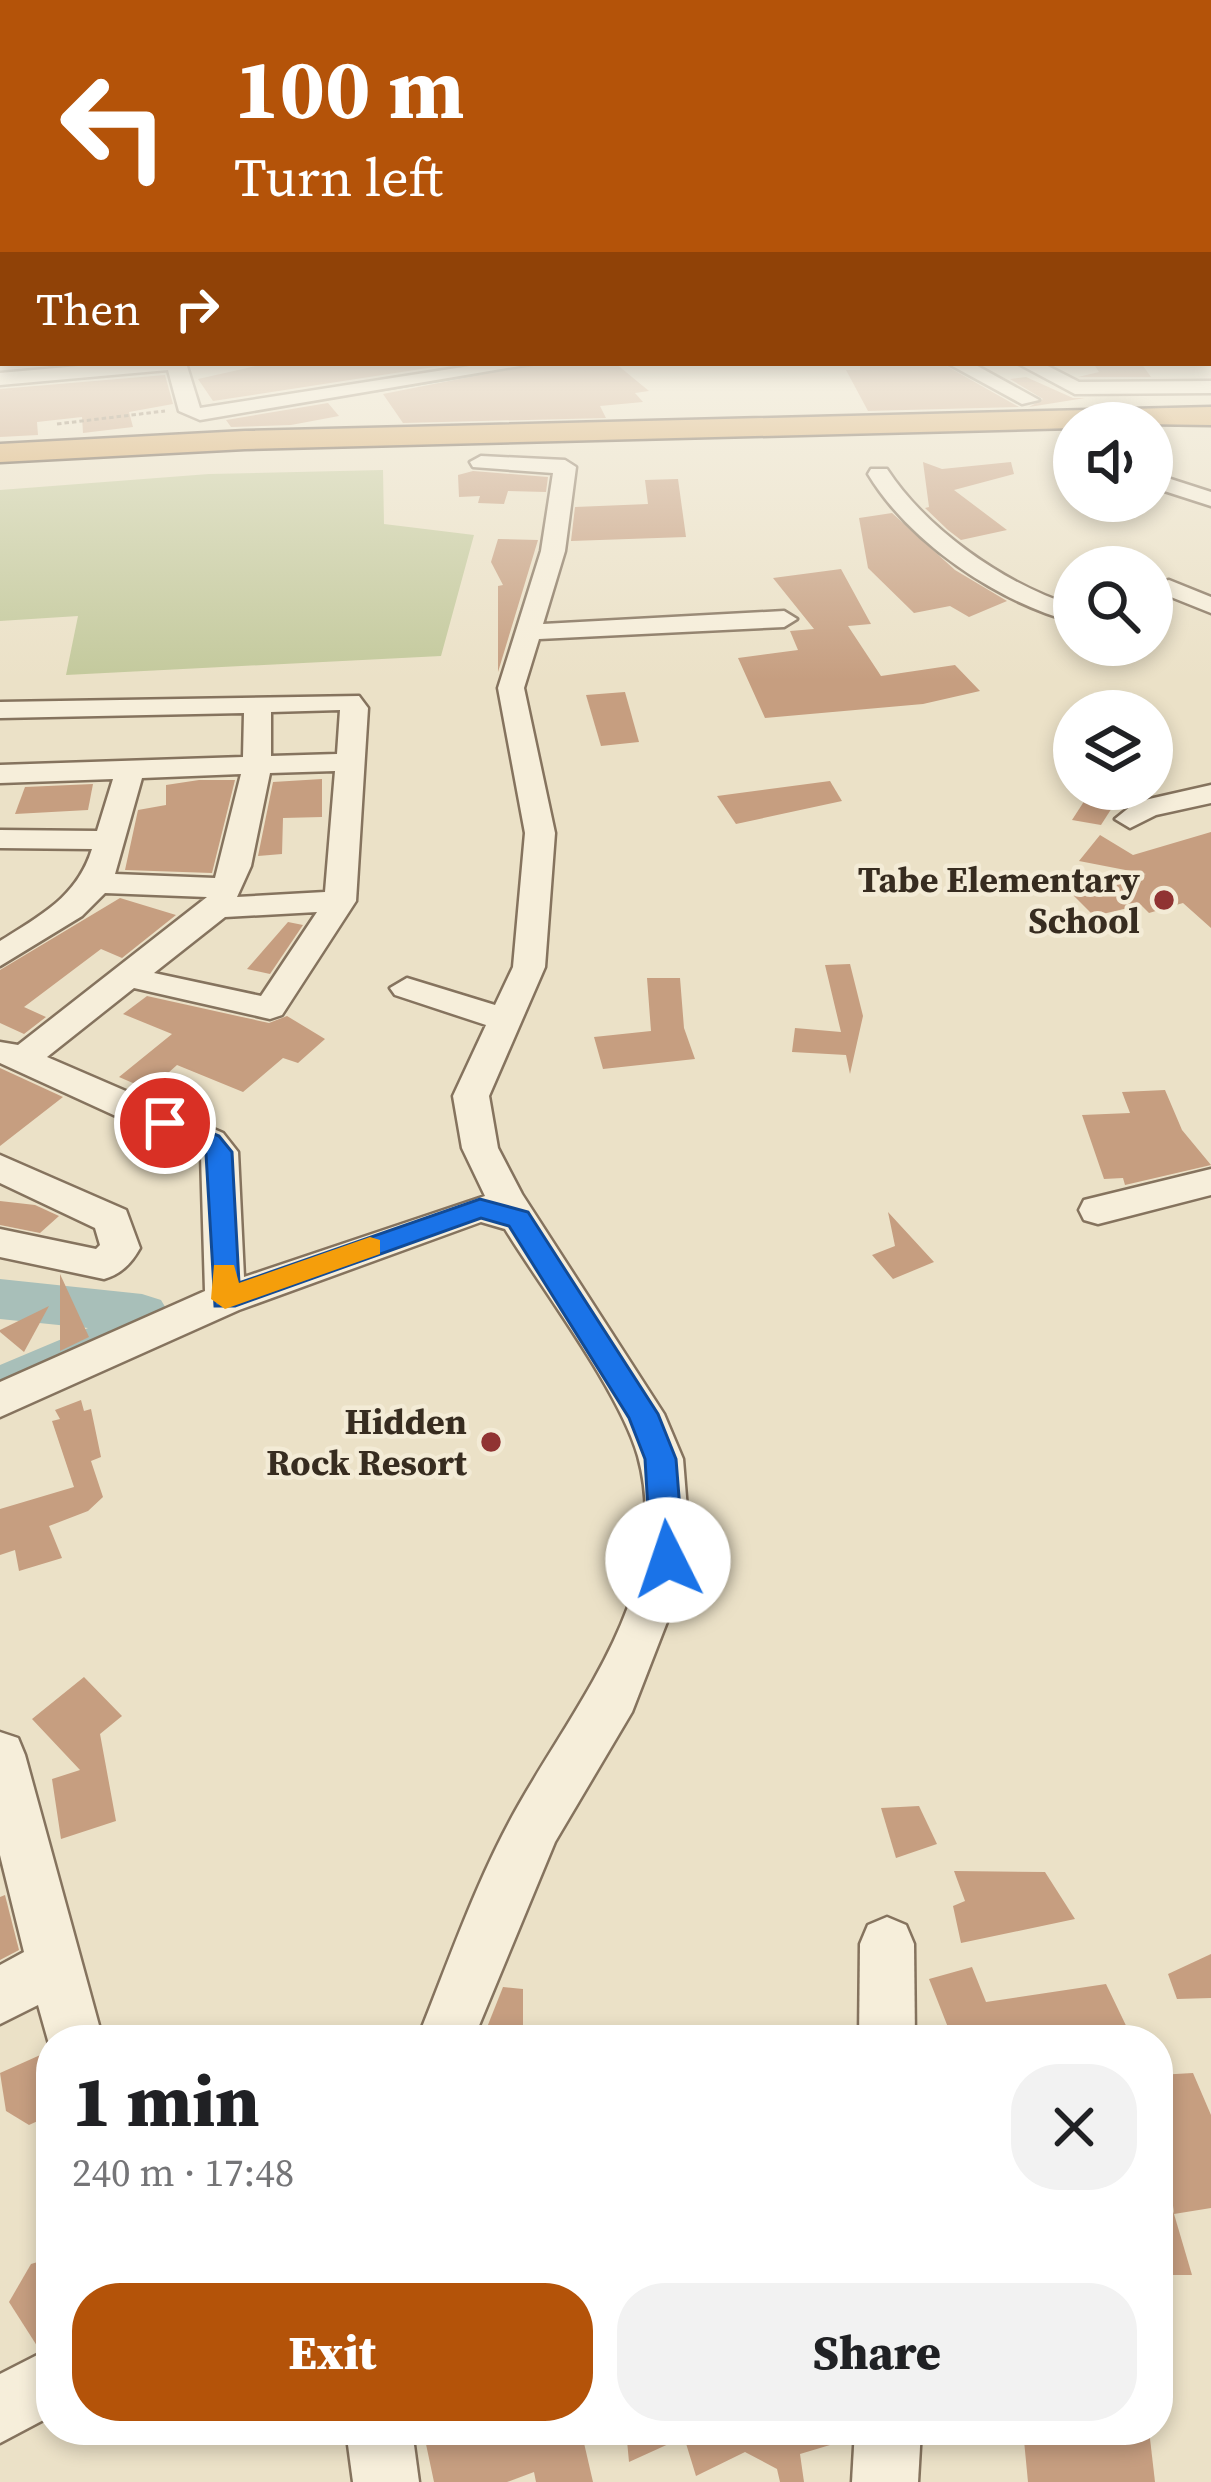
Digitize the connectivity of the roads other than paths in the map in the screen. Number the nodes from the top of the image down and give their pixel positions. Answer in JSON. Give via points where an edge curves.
{"nodes":[{"id":1,"x":91,"y":449,"type":"edge"},
{"id":2,"x":604,"y":449,"type":"edge"},
{"id":3,"x":0,"y":454,"type":"edge"},
{"id":4,"x":481,"y":462,"type":"dead end"},
{"id":5,"x":0,"y":472,"type":"edge"},
{"id":6,"x":879,"y":474,"type":"dead end"},
{"id":7,"x":1173,"y":487,"type":"edge"},
{"id":8,"x":1211,"y":499,"type":"edge"},
{"id":9,"x":1173,"y":589,"type":"edge"},
{"id":10,"x":1053,"y":603,"type":"edge"},
{"id":11,"x":1211,"y":606,"type":"edge"},
{"id":12,"x":784,"y":619,"type":"dead end"},
{"id":13,"x":528,"y":632,"type":"junction"},
{"id":14,"x":258,"y":703,"type":"junction"},
{"id":15,"x":0,"y":710,"type":"edge"},
{"id":16,"x":71,"y":741,"type":"junction"},
{"id":17,"x":157,"y":744,"type":"junction"},
{"id":18,"x":350,"y":763,"type":"junction"},
{"id":19,"x":257,"y":768,"type":"junction"},
{"id":20,"x":0,"y":774,"type":"edge"},
{"id":21,"x":1211,"y":794,"type":"edge"},
{"id":22,"x":1130,"y":819,"type":"dead end"},
{"id":23,"x":0,"y":839,"type":"edge"},
{"id":24,"x":109,"y":839,"type":"junction"},
{"id":25,"x":97,"y":884,"type":"junction"},
{"id":26,"x":222,"y":898,"type":"junction"},
{"id":27,"x":340,"y":902,"type":"junction"},
{"id":28,"x":8,"y":942,"type":"edge"},
{"id":29,"x":128,"y":977,"type":"junction"},
{"id":30,"x":407,"y":988,"type":"dead end"},
{"id":31,"x":505,"y":1020,"type":"junction"},
{"id":32,"x":11,"y":1055,"type":"edge"},
{"id":33,"x":0,"y":1168,"type":"edge"},
{"id":34,"x":1211,"y":1182,"type":"edge"},
{"id":35,"x":1098,"y":1210,"type":"dead end"},
{"id":36,"x":518,"y":1219,"type":"junction"},
{"id":37,"x":0,"y":1243,"type":"edge"},
{"id":38,"x":225,"y":1299,"type":"junction"},
{"id":39,"x":0,"y":1400,"type":"edge"},
{"id":40,"x":0,"y":1755,"type":"edge"},
{"id":41,"x":887,"y":1944,"type":"dead end"},
{"id":42,"x":58,"y":1964,"type":"junction"},
{"id":43,"x":0,"y":1996,"type":"edge"},
{"id":44,"x":72,"y":2025,"type":"edge"},
{"id":45,"x":451,"y":2025,"type":"edge"},
{"id":46,"x":887,"y":2025,"type":"edge"},
{"id":47,"x":36,"y":2389,"type":"edge"},
{"id":48,"x":0,"y":2410,"type":"edge"},
{"id":49,"x":381,"y":2445,"type":"edge"},
{"id":50,"x":888,"y":2445,"type":"edge"},
{"id":51,"x":386,"y":2482,"type":"edge"},
{"id":52,"x":885,"y":2482,"type":"edge"}],
"edges":[{"from":1,"to":3,"type":"highway"},
{"from":2,"to":5,"type":"highway"},
{"from":4,"to":13,"type":"street","via":[[565,467],[553,551]]},
{"from":6,"to":10,"type":"street","via":[[889,496],[924,528]]},
{"from":7,"to":8,"type":"street"},
{"from":9,"to":11,"type":"street"},
{"from":12,"to":13,"type":"street"},
{"from":13,"to":31,"type":"street","via":[[511,688],[540,833],[537,891],[529,967]]},
{"from":14,"to":17,"type":"street"},
{"from":14,"to":18,"type":"street","via":[[349,702]]},
{"from":14,"to":19,"type":"street"},
{"from":15,"to":16,"type":"street"},
{"from":16,"to":17,"type":"street"},
{"from":16,"to":17,"type":"street"},
{"from":16,"to":20,"type":"street"},
{"from":17,"to":19,"type":"street"},
{"from":17,"to":24,"type":"street"},
{"from":18,"to":19,"type":"street"},
{"from":18,"to":27,"type":"street"},
{"from":19,"to":26,"type":"street"},
{"from":21,"to":22,"type":"street"},
{"from":23,"to":24,"type":"street"},
{"from":24,"to":25,"type":"street"},
{"from":25,"to":26,"type":"street"},
{"from":25,"to":28,"type":"street"},
{"from":26,"to":27,"type":"street"},
{"from":26,"to":29,"type":"street"},
{"from":27,"to":29,"type":"street","via":[[270,1008]]},
{"from":29,"to":32,"type":"street"},
{"from":30,"to":31,"type":"street"},
{"from":31,"to":36,"type":"street","via":[[470,1096],[480,1148]]},
{"from":32,"to":38,"type":"street","via":[[219,1152]]},
{"from":33,"to":37,"type":"street","via":[[112,1220],[120,1248],[104,1265]]},
{"from":34,"to":35,"type":"street"},
{"from":36,"to":38,"type":"street","via":[[480,1208]]},
{"from":36,"to":45,"type":"street","via":[[643,1414],[661,1459],[668,1560],[607,1712],[535,1826]]},
{"from":38,"to":39,"type":"street"},
{"from":40,"to":42,"type":"street"},
{"from":41,"to":46,"type":"street"},
{"from":42,"to":43,"type":"street"},
{"from":42,"to":44,"type":"street"},
{"from":47,"to":48,"type":"street"},
{"from":49,"to":51,"type":"street"},
{"from":50,"to":52,"type":"street"}]}
